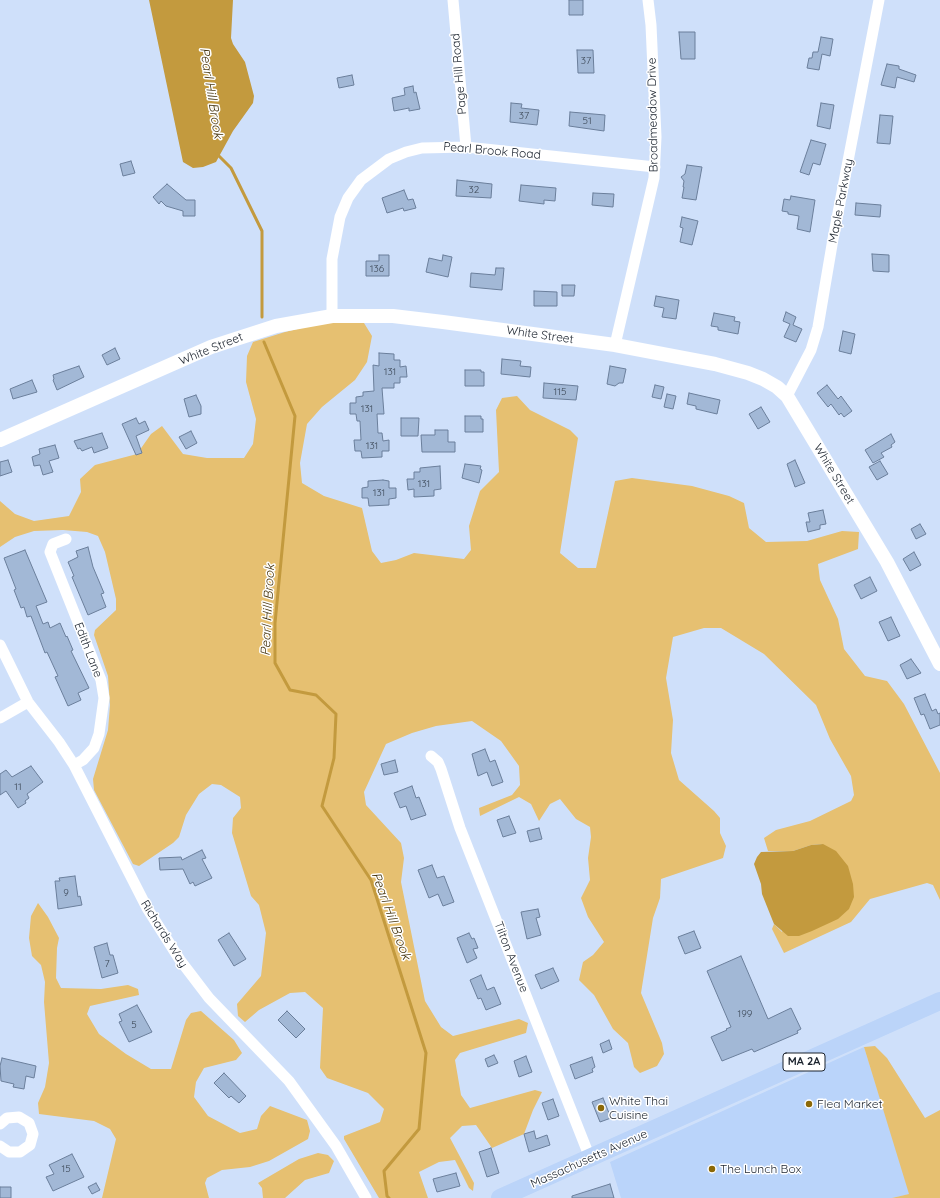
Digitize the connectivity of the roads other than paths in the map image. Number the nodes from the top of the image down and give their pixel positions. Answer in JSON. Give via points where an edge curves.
{"nodes":[{"id":1,"x":453,"y":0,"type":"edge"},
{"id":2,"x":648,"y":0,"type":"edge"},
{"id":3,"x":879,"y":0,"type":"edge"},
{"id":4,"x":466,"y":147,"type":"junction"},
{"id":5,"x":655,"y":167,"type":"junction"},
{"id":6,"x":332,"y":316,"type":"junction"},
{"id":7,"x":615,"y":346,"type":"junction"},
{"id":8,"x":787,"y":396,"type":"junction"},
{"id":9,"x":0,"y":440,"type":"edge"},
{"id":10,"x":66,"y":539,"type":"dead end"},
{"id":11,"x":0,"y":645,"type":"edge"},
{"id":12,"x":940,"y":664,"type":"edge"},
{"id":13,"x":28,"y":702,"type":"junction"},
{"id":14,"x":0,"y":718,"type":"edge"},
{"id":15,"x":431,"y":756,"type":"dead end"},
{"id":16,"x":74,"y":765,"type":"junction"},
{"id":17,"x":940,"y":1001,"type":"edge"},
{"id":18,"x":0,"y":1124,"type":"edge"},
{"id":19,"x":0,"y":1146,"type":"edge"},
{"id":20,"x":590,"y":1158,"type":"junction"},
{"id":21,"x":366,"y":1198,"type":"edge"},
{"id":22,"x":500,"y":1198,"type":"edge"}],
"edges":[{"from":1,"to":4,"type":"street","name":"Page Hill Road"},
{"from":2,"to":5,"type":"street","name":"Broadmeadow Drive","via":[[656,129]]},
{"from":3,"to":8,"type":"street","name":"Maple Parkway","via":[[818,327],[811,350]]},
{"from":4,"to":5,"type":"street","name":"Pearl Brook Road"},
{"from":4,"to":6,"type":"street","name":"Pearl Brook Road","via":[[428,148],[406,152],[389,159],[361,180],[348,198],[335,238],[331,286]]},
{"from":5,"to":7,"type":"street","name":"Broadmeadow Drive","via":[[653,189]]},
{"from":6,"to":7,"type":"street","name":"White Street","via":[[400,317]]},
{"from":6,"to":9,"type":"street","name":"White Street","via":[[276,326],[211,347]]},
{"from":7,"to":8,"type":"street","name":"White Street","via":[[715,364],[748,373],[777,387]]},
{"from":8,"to":12,"type":"street","name":"White Street","via":[[887,562]]},
{"from":10,"to":16,"type":"street","name":"Edith Lane","via":[[53,544],[50,552],[100,680],[104,698],[94,748],[83,760]]},
{"from":11,"to":13,"type":"street","name":"Richards Way"},
{"from":13,"to":14,"type":"street"},
{"from":13,"to":16,"type":"street","name":"Richards Way"},
{"from":15,"to":20,"type":"street","name":"Tilton Avenue","via":[[441,769],[460,828]]},
{"from":16,"to":21,"type":"street","name":"Richards Way","via":[[147,908],[180,960],[210,998],[289,1081],[336,1146]]},
{"from":17,"to":20,"type":"main road","name":"Massachusetts Avenue","number":"MA 2A"},
{"from":18,"to":19,"type":"street","via":[[11,1117],[23,1118],[31,1126],[33,1134],[30,1146],[20,1152],[9,1152]]},
{"from":20,"to":22,"type":"main road","name":"Massachusetts Avenue","number":"MA 2A"}]}
